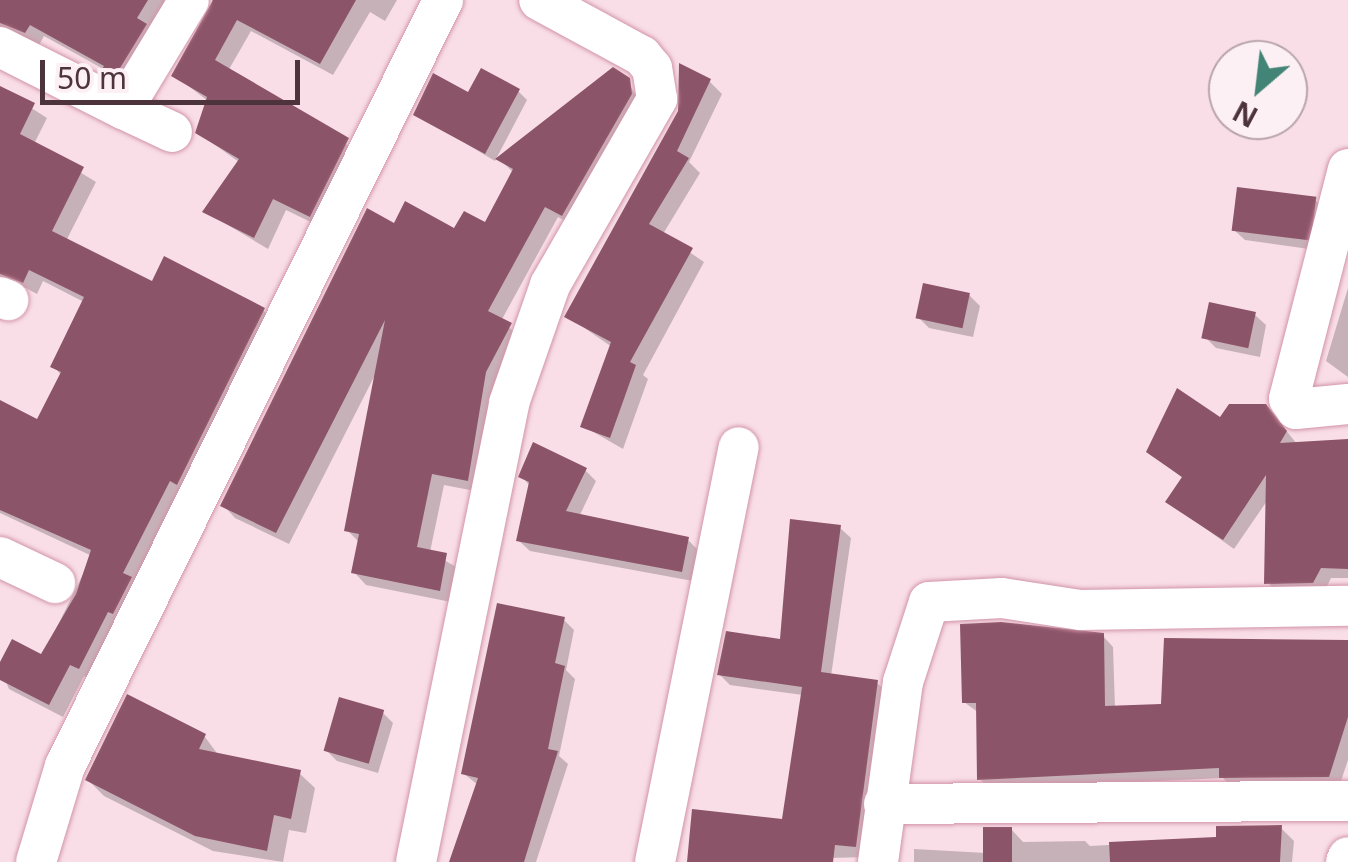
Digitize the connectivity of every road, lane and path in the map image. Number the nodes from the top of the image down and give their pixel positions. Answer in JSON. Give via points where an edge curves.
{"nodes":[{"id":1,"x":189,"y":0,"type":"edge"},
{"id":2,"x":443,"y":0,"type":"edge"},
{"id":3,"x":539,"y":0,"type":"edge"},
{"id":4,"x":0,"y":47,"type":"edge"},
{"id":5,"x":123,"y":109,"type":"junction"},
{"id":6,"x":172,"y":132,"type":"dead end"},
{"id":7,"x":1348,"y":168,"type":"edge"},
{"id":8,"x":1348,"y":404,"type":"edge"},
{"id":9,"x":739,"y":448,"type":"dead end"},
{"id":10,"x":0,"y":557,"type":"edge"},
{"id":11,"x":55,"y":584,"type":"dead end"},
{"id":12,"x":1348,"y":606,"type":"edge"},
{"id":13,"x":1348,"y":801,"type":"edge"},
{"id":14,"x":884,"y":804,"type":"junction"},
{"id":15,"x":36,"y":862,"type":"edge"},
{"id":16,"x":416,"y":862,"type":"edge"},
{"id":17,"x":655,"y":862,"type":"edge"},
{"id":18,"x":878,"y":862,"type":"edge"}],
"edges":[{"from":1,"to":5,"type":"street"},
{"from":2,"to":15,"type":"street","via":[[66,766]]},
{"from":3,"to":16,"type":"street","via":[[642,56],[652,68],[657,99],[550,285],[509,404]]},
{"from":4,"to":5,"type":"street"},
{"from":5,"to":6,"type":"street"},
{"from":7,"to":8,"type":"street","via":[[1289,399],[1296,409]]},
{"from":9,"to":17,"type":"street"},
{"from":10,"to":11,"type":"street"},
{"from":12,"to":14,"type":"street","via":[[1080,610],[1002,598],[928,602],[903,682]]},
{"from":13,"to":14,"type":"street"},
{"from":14,"to":18,"type":"street"}]}
